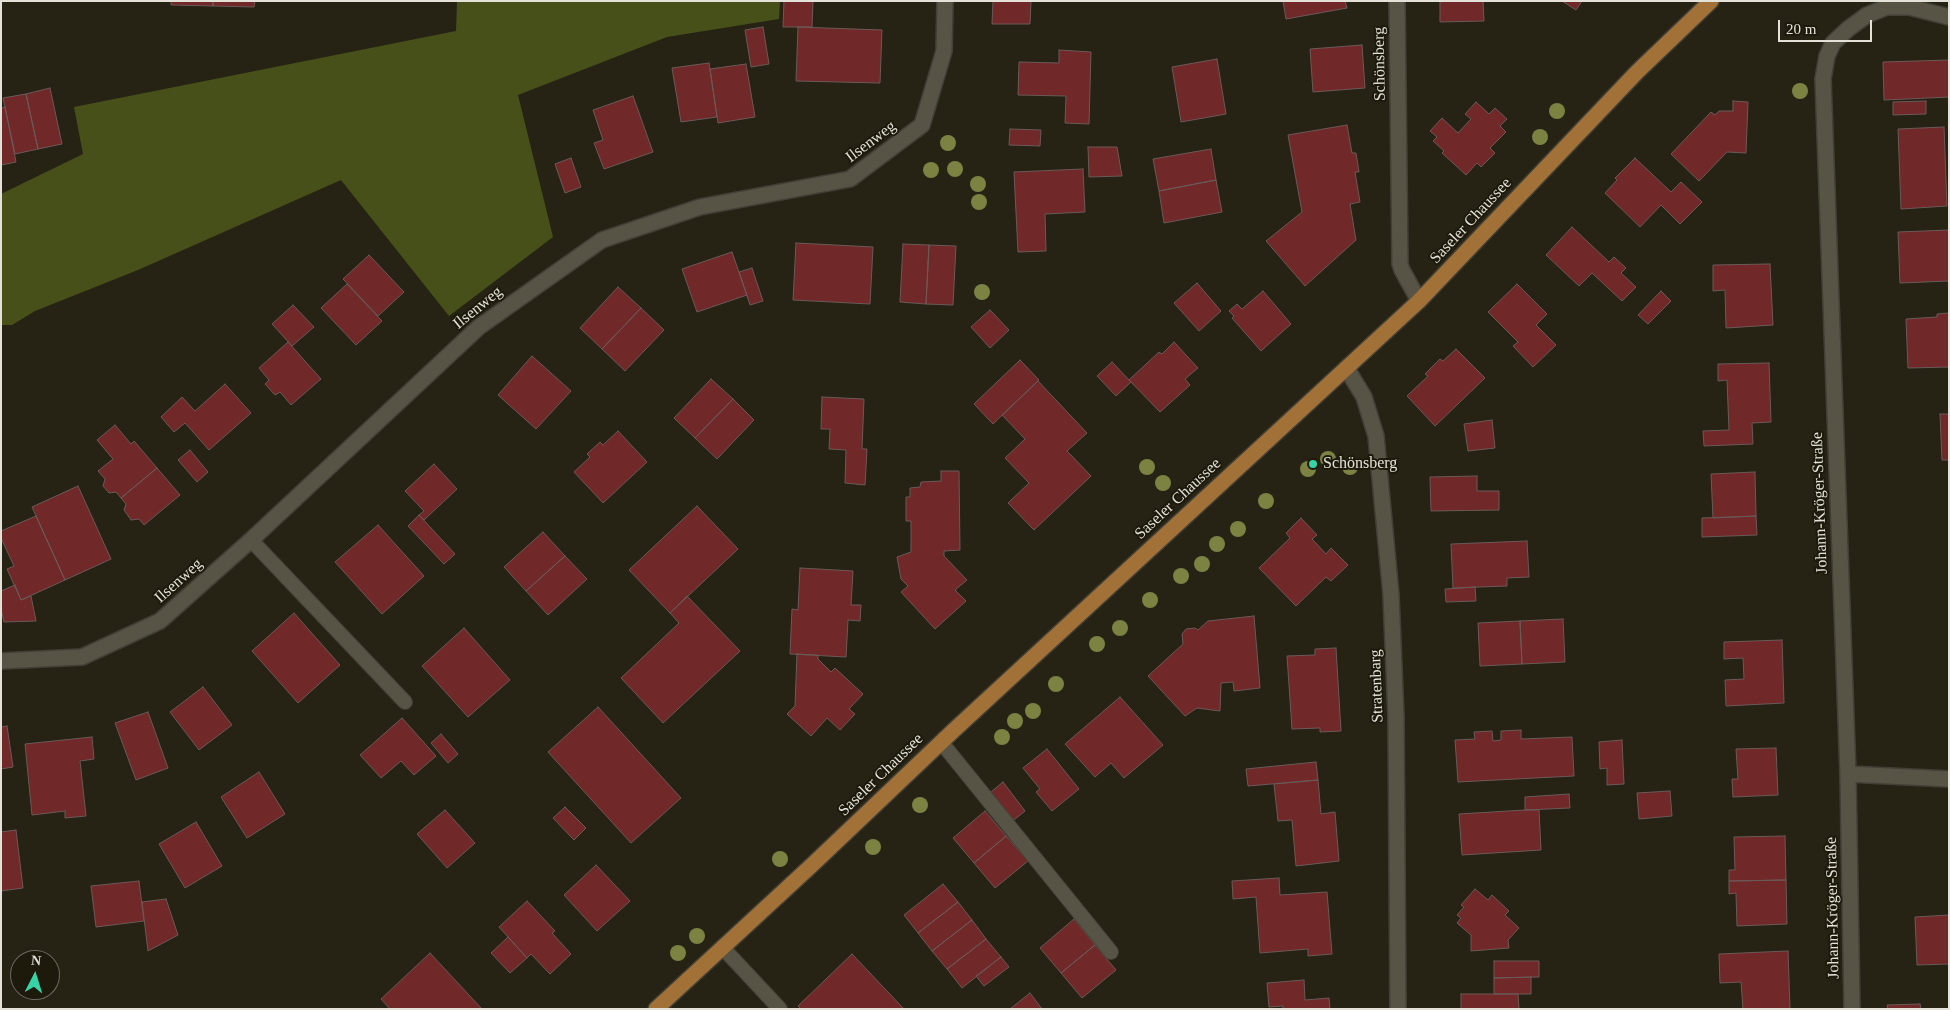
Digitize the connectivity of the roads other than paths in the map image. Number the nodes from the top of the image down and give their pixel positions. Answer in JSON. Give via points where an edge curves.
{"nodes":[{"id":1,"x":944,"y":1,"type":"edge"},
{"id":2,"x":1397,"y":1,"type":"edge"},
{"id":3,"x":1711,"y":1,"type":"edge"},
{"id":4,"x":1949,"y":17,"type":"edge"},
{"id":5,"x":1419,"y":301,"type":"junction"},
{"id":6,"x":1347,"y":368,"type":"junction"},
{"id":7,"x":251,"y":540,"type":"junction"},
{"id":8,"x":1,"y":661,"type":"edge"},
{"id":9,"x":404,"y":702,"type":"dead end"},
{"id":10,"x":941,"y":742,"type":"junction"},
{"id":11,"x":1848,"y":774,"type":"junction"},
{"id":12,"x":1949,"y":778,"type":"edge"},
{"id":13,"x":722,"y":948,"type":"junction"},
{"id":14,"x":1111,"y":952,"type":"dead end"},
{"id":15,"x":656,"y":1009,"type":"edge"},
{"id":16,"x":780,"y":1009,"type":"edge"},
{"id":17,"x":1398,"y":1009,"type":"edge"},
{"id":18,"x":1852,"y":1009,"type":"edge"}],
"edges":[{"from":1,"to":7,"type":"street","name":"Ilsenweg","via":[[944,51],[922,125],[850,179],[700,207],[602,240],[479,327]]},
{"from":2,"to":5,"type":"street","name":"Schönsberg","via":[[1400,264]]},
{"from":3,"to":5,"type":"main road","name":"Saseler Chaussee","via":[[1637,72]]},
{"from":4,"to":11,"type":"street","name":"Johann-Kröger-Straße","via":[[1909,7],[1887,7],[1867,15],[1832,43],[1823,79]]},
{"from":5,"to":6,"type":"main road","name":"Saseler Chaussee"},
{"from":6,"to":10,"type":"main road","name":"Saseler Chaussee"},
{"from":6,"to":17,"type":"street","name":"Stratenbarg","via":[[1364,397],[1376,436],[1391,595],[1396,717]]},
{"from":7,"to":8,"type":"street","name":"Ilsenweg","via":[[160,622],[82,658]]},
{"from":7,"to":9,"type":"lane"},
{"from":10,"to":13,"type":"main road","name":"Saseler Chaussee"},
{"from":10,"to":14,"type":"lane"},
{"from":11,"to":12,"type":"street"},
{"from":11,"to":18,"type":"street","name":"Johann-Kröger-Straße"},
{"from":13,"to":15,"type":"main road","name":"Saseler Chaussee"},
{"from":13,"to":16,"type":"lane"}]}
